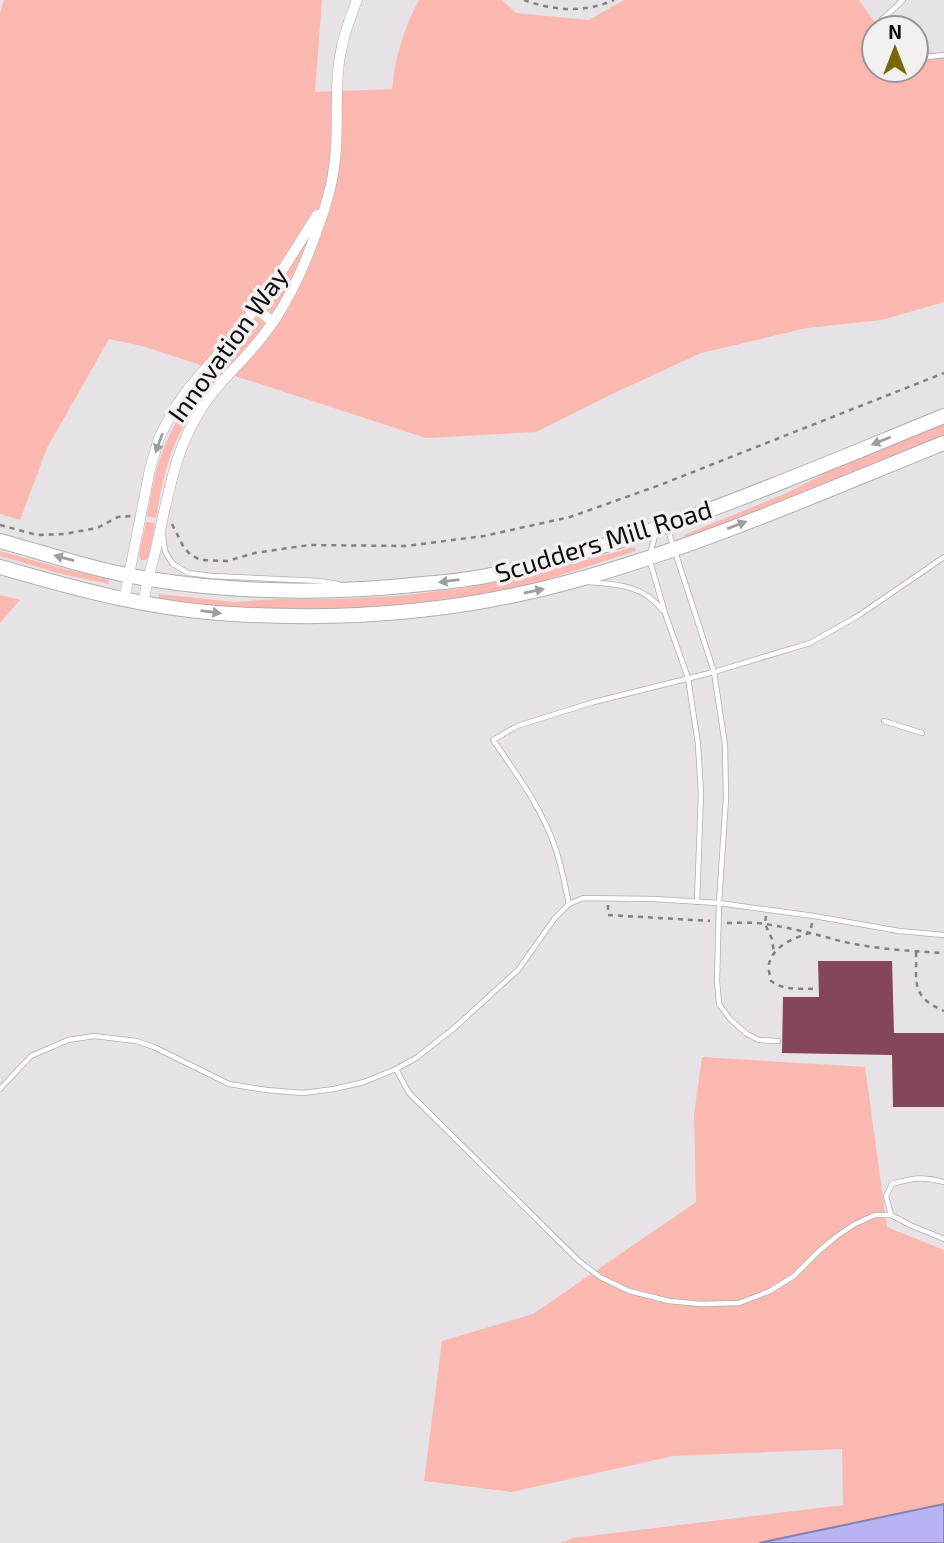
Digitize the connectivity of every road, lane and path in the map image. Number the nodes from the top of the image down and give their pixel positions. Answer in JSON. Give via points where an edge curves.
{"nodes":[{"id":1,"x":357,"y":0,"type":"edge"},
{"id":2,"x":524,"y":0,"type":"edge"},
{"id":3,"x":614,"y":0,"type":"edge"},
{"id":4,"x":903,"y":0,"type":"edge"},
{"id":5,"x":888,"y":14,"type":"edge"},
{"id":6,"x":325,"y":203,"type":"junction"},
{"id":7,"x":255,"y":308,"type":"junction"},
{"id":8,"x":273,"y":322,"type":"junction"},
{"id":9,"x":944,"y":373,"type":"edge"},
{"id":10,"x":944,"y":416,"type":"edge"},
{"id":11,"x":944,"y":443,"type":"edge"},
{"id":12,"x":139,"y":517,"type":"junction"},
{"id":13,"x":162,"y":521,"type":"junction"},
{"id":14,"x":0,"y":525,"type":"edge"},
{"id":15,"x":662,"y":526,"type":"junction"},
{"id":16,"x":0,"y":541,"type":"edge"},
{"id":17,"x":673,"y":549,"type":"junction"},
{"id":18,"x":944,"y":557,"type":"edge"},
{"id":19,"x":649,"y":558,"type":"junction"},
{"id":20,"x":0,"y":568,"type":"edge"},
{"id":21,"x":129,"y":575,"type":"junction"},
{"id":22,"x":148,"y":579,"type":"junction"},
{"id":23,"x":573,"y":581,"type":"junction"},
{"id":24,"x":355,"y":590,"type":"junction"},
{"id":25,"x":124,"y":600,"type":"junction"},
{"id":26,"x":143,"y":604,"type":"junction"},
{"id":27,"x":665,"y":613,"type":"junction"},
{"id":28,"x":714,"y":672,"type":"junction"},
{"id":29,"x":688,"y":678,"type":"junction"},
{"id":30,"x":884,"y":720,"type":"dead end"},
{"id":31,"x":922,"y":733,"type":"dead end"},
{"id":32,"x":654,"y":899,"type":"junction"},
{"id":33,"x":697,"y":902,"type":"junction"},
{"id":34,"x":719,"y":903,"type":"junction"},
{"id":35,"x":569,"y":904,"type":"junction"},
{"id":36,"x":608,"y":915,"type":"dead end"},
{"id":37,"x":652,"y":918,"type":"junction"},
{"id":38,"x":720,"y":922,"type":"junction"},
{"id":39,"x":765,"y":924,"type":"junction"},
{"id":40,"x":810,"y":933,"type":"junction"},
{"id":41,"x":944,"y":935,"type":"edge"},
{"id":42,"x":916,"y":952,"type":"junction"},
{"id":43,"x":944,"y":953,"type":"edge"},
{"id":44,"x":774,"y":954,"type":"junction"},
{"id":45,"x":813,"y":989,"type":"dead end"},
{"id":46,"x":944,"y":1011,"type":"edge"},
{"id":47,"x":778,"y":1041,"type":"dead end"},
{"id":48,"x":396,"y":1069,"type":"junction"},
{"id":49,"x":0,"y":1089,"type":"edge"},
{"id":50,"x":944,"y":1182,"type":"edge"},
{"id":51,"x":891,"y":1215,"type":"junction"},
{"id":52,"x":944,"y":1239,"type":"edge"}],
"edges":[{"from":1,"to":6,"type":"street","name":"Innovation Way","via":[[339,63],[335,166]]},
{"from":2,"to":3,"type":"path","via":[[568,9]]},
{"from":4,"to":5,"type":"lane"},
{"from":6,"to":7,"type":"street","name":"Innovation Way"},
{"from":6,"to":8,"type":"street","name":"Innovation Way","via":[[313,243]]},
{"from":7,"to":8,"type":"street"},
{"from":7,"to":12,"type":"street","name":"Innovation Way","one_way":true,"via":[[174,409],[159,438]]},
{"from":8,"to":13,"type":"street","name":"Innovation Way","via":[[189,429]]},
{"from":9,"to":13,"type":"path","via":[[660,485],[569,517],[484,536],[406,546],[309,545],[227,561],[200,560],[184,548],[171,523]]},
{"from":10,"to":15,"type":"main road","name":"Scudders Mill Road","one_way":true},
{"from":17,"to":11,"type":"main road","name":"Scudders Mill Road","one_way":true},
{"from":12,"to":14,"type":"path","via":[[118,517],[97,528],[37,536]]},
{"from":12,"to":21,"type":"street","name":"Innovation Way"},
{"from":13,"to":22,"type":"street","name":"Innovation Way"},
{"from":13,"to":24,"type":"lane","via":[[165,551],[173,564],[188,573],[332,582]]},
{"from":15,"to":17,"type":"lane"},
{"from":15,"to":19,"type":"lane"},
{"from":15,"to":24,"type":"main road","name":"Scudders Mill Road","one_way":true,"via":[[490,575]]},
{"from":21,"to":16,"type":"main road","name":"Scudders Mill Road","one_way":true},
{"from":17,"to":19,"type":"main road","name":"Scudders Mill Road"},
{"from":17,"to":28,"type":"lane"},
{"from":18,"to":28,"type":"lane","via":[[810,643]]},
{"from":19,"to":23,"type":"main road","name":"Scudders Mill Road"},
{"from":19,"to":27,"type":"lane"},
{"from":20,"to":25,"type":"main road","name":"Scudders Mill Road"},
{"from":21,"to":22,"type":"main road","name":"Scudders Mill Road"},
{"from":21,"to":25,"type":"street","name":"Innovation Way"},
{"from":22,"to":24,"type":"main road","name":"Scudders Mill Road","via":[[246,590]]},
{"from":22,"to":26,"type":"street","name":"Innovation Way"},
{"from":26,"to":23,"type":"main road","name":"Scudders Mill Road","one_way":true,"via":[[230,614],[364,616],[460,605]]},
{"from":23,"to":27,"type":"lane","via":[[627,586],[657,602]]},
{"from":25,"to":26,"type":"main road","name":"Scudders Mill Road"},
{"from":27,"to":29,"type":"lane"},
{"from":28,"to":29,"type":"lane"},
{"from":28,"to":34,"type":"lane","via":[[725,745]]},
{"from":29,"to":33,"type":"lane","via":[[701,794]]},
{"from":29,"to":35,"type":"lane","via":[[517,726],[493,740],[539,813],[556,850]]},
{"from":30,"to":31,"type":"lane"},
{"from":32,"to":33,"type":"lane"},
{"from":32,"to":35,"type":"lane","via":[[583,898]]},
{"from":32,"to":37,"type":"path"},
{"from":33,"to":34,"type":"lane"},
{"from":34,"to":38,"type":"lane"},
{"from":34,"to":41,"type":"lane"},
{"from":35,"to":48,"type":"lane","via":[[518,970],[453,1029]]},
{"from":36,"to":37,"type":"path"},
{"from":37,"to":38,"type":"path"},
{"from":38,"to":39,"type":"path"},
{"from":38,"to":47,"type":"lane","via":[[719,1004],[747,1034],[759,1041]]},
{"from":39,"to":40,"type":"path"},
{"from":39,"to":44,"type":"path"},
{"from":40,"to":42,"type":"path"},
{"from":40,"to":44,"type":"path","via":[[789,940]]},
{"from":42,"to":43,"type":"path"},
{"from":42,"to":46,"type":"path","via":[[920,994]]},
{"from":44,"to":45,"type":"path","via":[[769,963],[771,981],[788,989]]},
{"from":48,"to":49,"type":"lane","via":[[334,1089],[303,1093],[266,1090],[229,1084],[136,1041],[94,1036],[68,1040],[31,1056]]},
{"from":48,"to":51,"type":"lane","via":[[409,1093],[579,1261],[629,1291],[669,1301],[739,1303],[794,1276],[855,1224],[875,1215]]},
{"from":50,"to":51,"type":"lane","via":[[916,1177],[892,1184],[886,1196]]},
{"from":51,"to":52,"type":"lane"}]}
